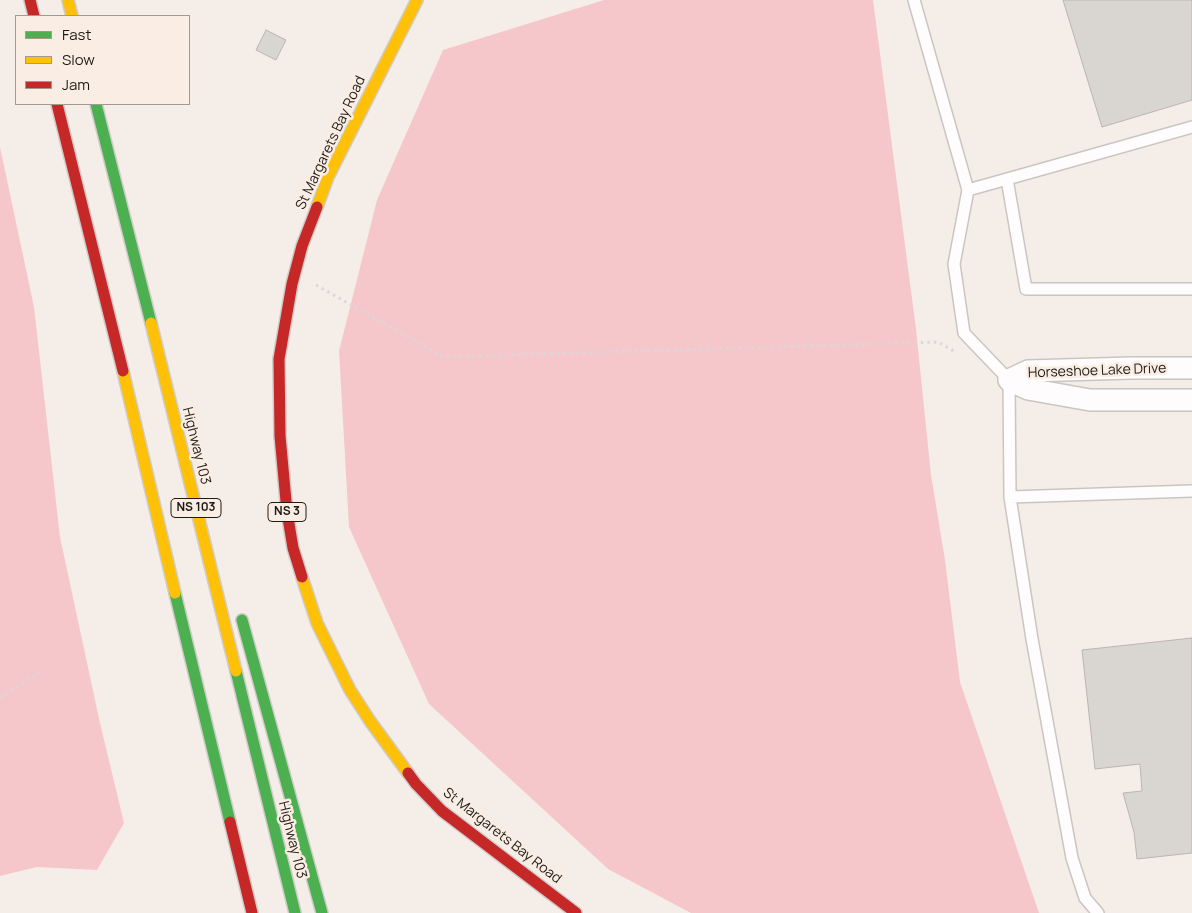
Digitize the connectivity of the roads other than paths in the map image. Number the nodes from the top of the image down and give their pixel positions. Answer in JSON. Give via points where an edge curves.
{"nodes":[{"id":1,"x":30,"y":0,"type":"edge"},
{"id":2,"x":68,"y":0,"type":"edge"},
{"id":3,"x":417,"y":0,"type":"edge"},
{"id":4,"x":914,"y":0,"type":"edge"},
{"id":5,"x":34,"y":15,"type":"edge"},
{"id":6,"x":72,"y":15,"type":"edge"},
{"id":7,"x":57,"y":105,"type":"edge"},
{"id":8,"x":96,"y":105,"type":"edge"},
{"id":9,"x":1192,"y":127,"type":"edge"},
{"id":10,"x":1007,"y":179,"type":"junction"},
{"id":11,"x":968,"y":190,"type":"junction"},
{"id":12,"x":130,"y":239,"type":"junction"},
{"id":13,"x":1192,"y":289,"type":"edge"},
{"id":14,"x":1192,"y":368,"type":"edge"},
{"id":15,"x":1009,"y":380,"type":"junction"},
{"id":16,"x":178,"y":383,"type":"dead end"},
{"id":17,"x":1192,"y":400,"type":"edge"},
{"id":18,"x":1192,"y":491,"type":"edge"},
{"id":19,"x":1010,"y":497,"type":"junction"},
{"id":20,"x":238,"y":605,"type":"dead end"},
{"id":21,"x":252,"y":913,"type":"edge"},
{"id":22,"x":295,"y":913,"type":"edge"},
{"id":23,"x":322,"y":913,"type":"edge"},
{"id":24,"x":576,"y":913,"type":"edge"},
{"id":25,"x":1098,"y":913,"type":"edge"}],
"edges":[{"from":1,"to":5,"type":"main road"},
{"from":2,"to":6,"type":"main road"},
{"from":3,"to":24,"type":"main road","name":"St Margarets Bay Road","number":"NS 3","via":[[328,177],[295,273],[279,359],[280,436],[287,512],[294,548],[317,622],[350,690],[416,784],[442,811]]},
{"from":4,"to":11,"type":"lane"},
{"from":7,"to":21,"type":"main road","number":"NS 103"},
{"from":8,"to":12,"type":"main road","name":"Highway 103","number":"NS 103"},
{"from":9,"to":10,"type":"lane"},
{"from":10,"to":11,"type":"lane"},
{"from":10,"to":13,"type":"lane","via":[[1026,289]]},
{"from":11,"to":15,"type":"lane","via":[[954,264],[964,333]]},
{"from":12,"to":16,"type":"main road","via":[[146,268]]},
{"from":12,"to":22,"type":"main road","name":"Highway 103","number":"NS 103"},
{"from":14,"to":15,"type":"street","name":"Horseshoe Lake Drive","via":[[1028,371]]},
{"from":15,"to":17,"type":"street","name":"Horseshoe Lake Drive","via":[[1028,388],[1090,400]]},
{"from":15,"to":19,"type":"lane"},
{"from":18,"to":19,"type":"lane"},
{"from":19,"to":25,"type":"lane","via":[[1072,858],[1085,898]]},
{"from":20,"to":23,"type":"main road"}]}
